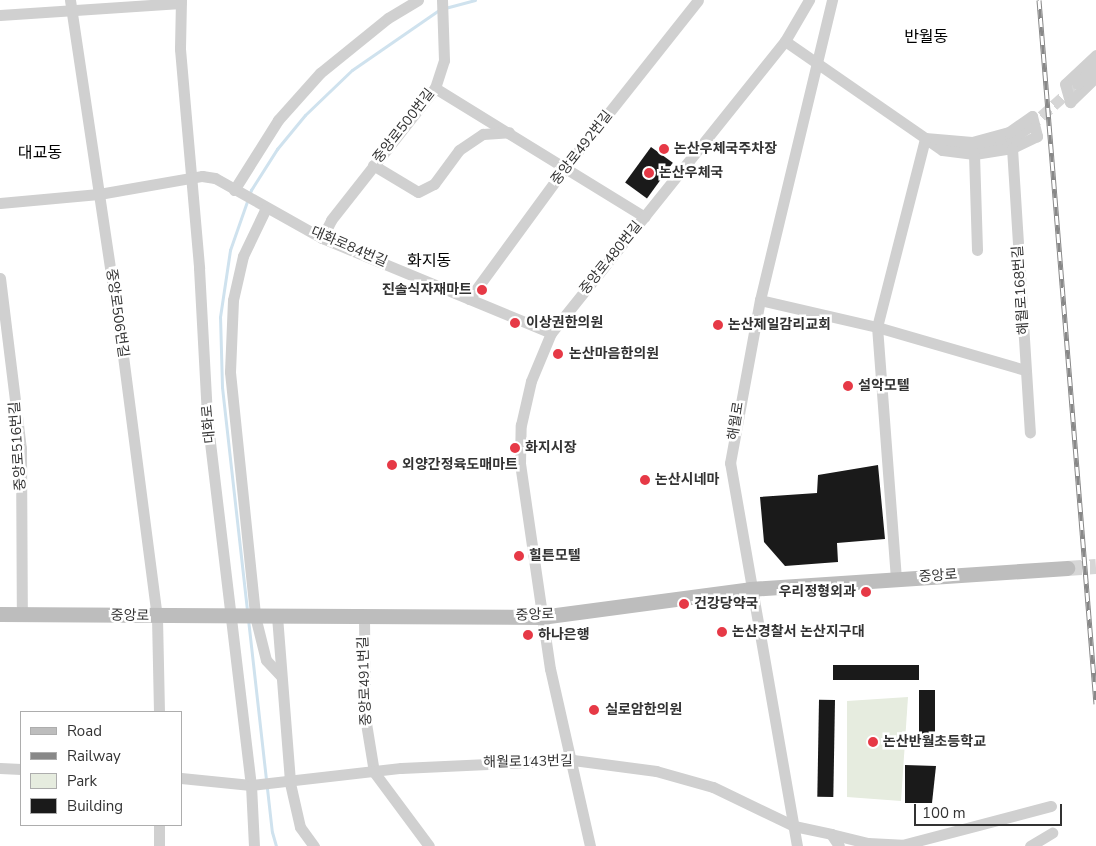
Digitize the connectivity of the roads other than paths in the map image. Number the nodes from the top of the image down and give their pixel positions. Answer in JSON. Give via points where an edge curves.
{"nodes":[{"id":1,"x":418,"y":0,"type":"edge"},
{"id":2,"x":442,"y":0,"type":"edge"},
{"id":3,"x":698,"y":0,"type":"edge"},
{"id":4,"x":809,"y":0,"type":"edge"},
{"id":5,"x":832,"y":0,"type":"edge"},
{"id":6,"x":181,"y":2,"type":"edge"},
{"id":7,"x":71,"y":5,"type":"edge"},
{"id":8,"x":0,"y":15,"type":"edge"},
{"id":9,"x":785,"y":41,"type":"junction"},
{"id":10,"x":1096,"y":55,"type":"edge"},
{"id":11,"x":818,"y":66,"type":"junction"},
{"id":12,"x":1096,"y":66,"type":"edge"},
{"id":13,"x":1096,"y":77,"type":"edge"},
{"id":14,"x":1077,"y":84,"type":"tunnel mouth"},
{"id":15,"x":435,"y":88,"type":"junction"},
{"id":16,"x":1029,"y":127,"type":"tunnel mouth"},
{"id":17,"x":509,"y":132,"type":"junction"},
{"id":18,"x":925,"y":138,"type":"junction"},
{"id":19,"x":1012,"y":148,"type":"junction"},
{"id":20,"x":974,"y":154,"type":"junction"},
{"id":21,"x":373,"y":165,"type":"junction"},
{"id":22,"x":566,"y":168,"type":"junction"},
{"id":23,"x":191,"y":179,"type":"junction"},
{"id":24,"x":238,"y":193,"type":"junction"},
{"id":25,"x":99,"y":194,"type":"junction"},
{"id":26,"x":0,"y":203,"type":"edge"},
{"id":27,"x":266,"y":208,"type":"junction"},
{"id":28,"x":645,"y":217,"type":"junction"},
{"id":29,"x":322,"y":238,"type":"junction"},
{"id":30,"x":977,"y":250,"type":"dead end"},
{"id":31,"x":0,"y":278,"type":"edge"},
{"id":32,"x":469,"y":299,"type":"junction"},
{"id":33,"x":760,"y":300,"type":"junction"},
{"id":34,"x":877,"y":327,"type":"junction"},
{"id":35,"x":551,"y":333,"type":"junction"},
{"id":36,"x":1025,"y":370,"type":"junction"},
{"id":37,"x":1030,"y":432,"type":"dead end"},
{"id":38,"x":1068,"y":568,"type":"tunnel mouth"},
{"id":39,"x":896,"y":579,"type":"junction"},
{"id":40,"x":750,"y":589,"type":"junction"},
{"id":41,"x":0,"y":614,"type":"edge"},
{"id":42,"x":22,"y":614,"type":"junction"},
{"id":43,"x":256,"y":616,"type":"junction"},
{"id":44,"x":277,"y":616,"type":"junction"},
{"id":45,"x":157,"y":617,"type":"junction"},
{"id":46,"x":231,"y":617,"type":"junction"},
{"id":47,"x":364,"y":617,"type":"junction"},
{"id":48,"x":541,"y":617,"type":"junction"},
{"id":49,"x":280,"y":675,"type":"junction"},
{"id":50,"x":159,"y":711,"type":"edge"},
{"id":51,"x":573,"y":760,"type":"junction"},
{"id":52,"x":0,"y":768,"type":"edge"},
{"id":53,"x":20,"y":769,"type":"edge"},
{"id":54,"x":374,"y":772,"type":"junction"},
{"id":55,"x":182,"y":778,"type":"edge"},
{"id":56,"x":290,"y":782,"type":"junction"},
{"id":57,"x":262,"y":784,"type":"junction"},
{"id":58,"x":1051,"y":806,"type":"dead end"},
{"id":59,"x":159,"y":826,"type":"edge"},
{"id":60,"x":794,"y":826,"type":"junction"},
{"id":61,"x":1052,"y":833,"type":"dead end"},
{"id":62,"x":831,"y":834,"type":"junction"},
{"id":63,"x":159,"y":846,"type":"edge"},
{"id":64,"x":254,"y":846,"type":"edge"},
{"id":65,"x":314,"y":846,"type":"edge"},
{"id":66,"x":429,"y":846,"type":"edge"},
{"id":67,"x":590,"y":846,"type":"edge"},
{"id":68,"x":797,"y":846,"type":"edge"},
{"id":69,"x":839,"y":846,"type":"edge"},
{"id":70,"x":1030,"y":846,"type":"edge"}],
"edges":[{"from":1,"to":24,"type":"street","via":[[388,18],[320,73],[278,120]]},
{"from":2,"to":15,"type":"street","name":"중앙로500번길","via":[[444,60]]},
{"from":3,"to":22,"type":"street","name":"중앙로492번길"},
{"from":4,"to":9,"type":"street","name":"중앙로480번길"},
{"from":5,"to":11,"type":"street","name":"해월로"},
{"from":6,"to":7,"type":"street"},
{"from":6,"to":23,"type":"street","name":"대화로","via":[[180,49]]},
{"from":7,"to":8,"type":"street"},
{"from":7,"to":25,"type":"street","name":"중앙로506번길"},
{"from":9,"to":11,"type":"street"},
{"from":9,"to":28,"type":"street","name":"중앙로480번길"},
{"from":10,"to":13,"type":"street","via":[[1065,84],[1070,102]]},
{"from":11,"to":18,"type":"street"},
{"from":11,"to":33,"type":"street","name":"해월로"},
{"from":12,"to":14,"type":"street"},
{"from":15,"to":17,"type":"street"},
{"from":15,"to":21,"type":"street","name":"중앙로500번길"},
{"from":16,"to":18,"type":"street","via":[[1012,139],[972,148],[945,146]]},
{"from":17,"to":21,"type":"street","via":[[483,134],[475,139],[459,150],[434,184],[418,192]]},
{"from":17,"to":22,"type":"street"},
{"from":18,"to":19,"type":"street","via":[[972,142],[1009,132],[1032,116],[1037,136]]},
{"from":18,"to":20,"type":"street","via":[[942,150]]},
{"from":18,"to":34,"type":"street"},
{"from":19,"to":20,"type":"street"},
{"from":19,"to":36,"type":"street","name":"해월로168번길"},
{"from":20,"to":30,"type":"street"},
{"from":21,"to":29,"type":"street","name":"중앙로500번길","via":[[331,220]]},
{"from":22,"to":28,"type":"street"},
{"from":22,"to":32,"type":"street","name":"중앙로492번길"},
{"from":23,"to":24,"type":"street","name":"대화로84번길","via":[[215,178]]},
{"from":23,"to":25,"type":"street","name":"대화로84번길"},
{"from":23,"to":46,"type":"street","name":"대화로","via":[[207,417]]},
{"from":24,"to":27,"type":"street","name":"대화로84번길"},
{"from":25,"to":26,"type":"street","name":"대화로84번길"},
{"from":25,"to":45,"type":"street","name":"중앙로506번길"},
{"from":27,"to":29,"type":"street","name":"대화로84번길"},
{"from":27,"to":43,"type":"street","via":[[243,256],[233,300],[230,372]]},
{"from":28,"to":35,"type":"street","name":"중앙로480번길"},
{"from":29,"to":32,"type":"street","name":"대화로84번길"},
{"from":31,"to":42,"type":"street","name":"중앙로516번길","via":[[21,448]]},
{"from":32,"to":35,"type":"street","name":"대화로84번길"},
{"from":33,"to":34,"type":"street"},
{"from":33,"to":40,"type":"street","name":"해월로","via":[[730,463]]},
{"from":34,"to":36,"type":"street"},
{"from":34,"to":39,"type":"street"},
{"from":35,"to":48,"type":"street","name":"중앙로480번길","via":[[531,381],[519,448]]},
{"from":36,"to":37,"type":"street","name":"해월로168번길"},
{"from":38,"to":39,"type":"main road","name":"중앙로"},
{"from":39,"to":40,"type":"main road","name":"중앙로"},
{"from":40,"to":48,"type":"main road","name":"중앙로"},
{"from":40,"to":60,"type":"street","name":"해월로"},
{"from":41,"to":42,"type":"main road","name":"중앙로"},
{"from":42,"to":45,"type":"main road","name":"중앙로"},
{"from":43,"to":44,"type":"main road","name":"중앙로"},
{"from":43,"to":46,"type":"main road","name":"중앙로"},
{"from":43,"to":49,"type":"street","via":[[266,660]]},
{"from":44,"to":47,"type":"main road","name":"중앙로"},
{"from":44,"to":49,"type":"street"},
{"from":45,"to":46,"type":"main road","name":"중앙로"},
{"from":45,"to":50,"type":"street","name":"중앙로506번길"},
{"from":46,"to":57,"type":"street","name":"대화로"},
{"from":47,"to":48,"type":"main road","name":"중앙로"},
{"from":47,"to":54,"type":"street","name":"중앙로491번길","via":[[364,709]]},
{"from":48,"to":51,"type":"street","name":"중앙로480번길","via":[[550,669]]},
{"from":49,"to":56,"type":"street"},
{"from":51,"to":54,"type":"street","name":"해월로143번길","via":[[469,763]]},
{"from":51,"to":60,"type":"street","name":"해월로143번길","via":[[685,778],[713,787]]},
{"from":51,"to":67,"type":"street","name":"중앙로480번길"},
{"from":52,"to":53,"type":"street"},
{"from":54,"to":56,"type":"street","name":"해월로143번길"},
{"from":54,"to":66,"type":"street","name":"중앙로491번길"},
{"from":55,"to":57,"type":"street","name":"해월로143번길"},
{"from":56,"to":57,"type":"street","name":"해월로143번길"},
{"from":56,"to":65,"type":"street","via":[[300,827]]},
{"from":57,"to":64,"type":"street","name":"대화로"},
{"from":58,"to":62,"type":"street","name":"해월로143번길","via":[[902,845],[868,843]]},
{"from":59,"to":63,"type":"street"},
{"from":60,"to":62,"type":"street","name":"해월로143번길"},
{"from":60,"to":68,"type":"street","name":"해월로"},
{"from":61,"to":70,"type":"street"},
{"from":62,"to":69,"type":"street"}]}
